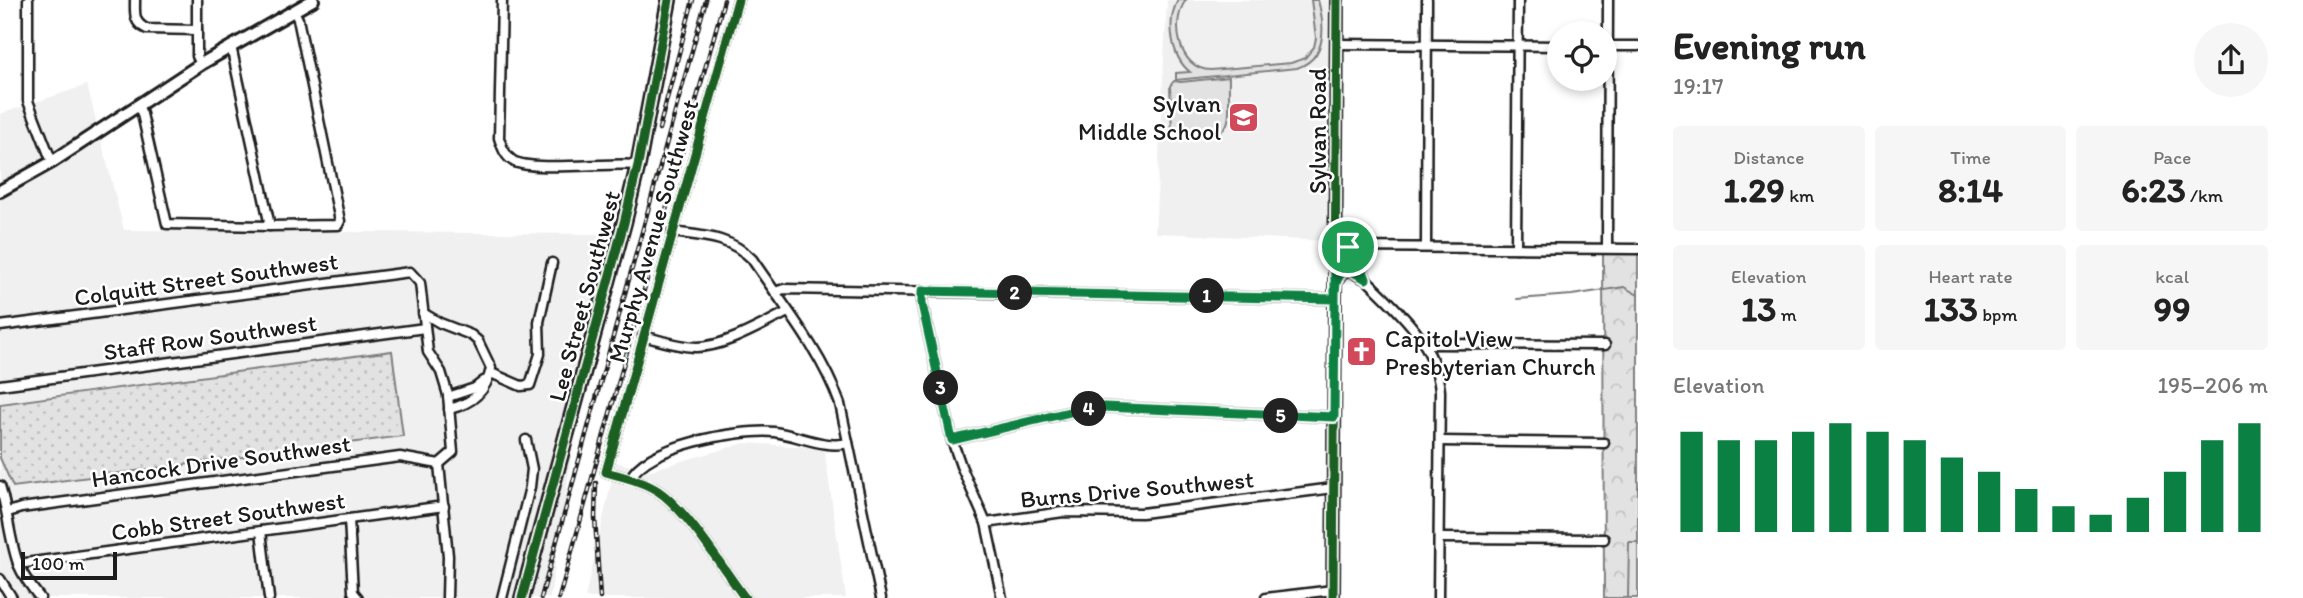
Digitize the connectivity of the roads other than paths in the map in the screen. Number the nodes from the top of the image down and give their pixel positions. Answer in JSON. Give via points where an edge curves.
{"nodes":[{"id":1,"x":28,"y":0,"type":"edge"},
{"id":2,"x":135,"y":0,"type":"edge"},
{"id":3,"x":197,"y":0,"type":"edge"},
{"id":4,"x":502,"y":0,"type":"edge"},
{"id":5,"x":669,"y":0,"type":"edge"},
{"id":6,"x":738,"y":0,"type":"edge"},
{"id":7,"x":1337,"y":0,"type":"edge"},
{"id":8,"x":1427,"y":0,"type":"edge"},
{"id":9,"x":1518,"y":0,"type":"edge"},
{"id":10,"x":1608,"y":0,"type":"edge"},
{"id":11,"x":307,"y":2,"type":"edge"},
{"id":12,"x":294,"y":11,"type":"junction"},
{"id":13,"x":1607,"y":21,"type":"edge"},
{"id":14,"x":197,"y":30,"type":"junction"},
{"id":15,"x":1336,"y":44,"type":"junction"},
{"id":16,"x":1426,"y":45,"type":"junction"},
{"id":17,"x":231,"y":46,"type":"junction"},
{"id":18,"x":1517,"y":46,"type":"junction"},
{"id":19,"x":1547,"y":46,"type":"edge"},
{"id":20,"x":1617,"y":46,"type":"edge"},
{"id":21,"x":1638,"y":46,"type":"edge"},
{"id":22,"x":201,"y":64,"type":"junction"},
{"id":23,"x":1606,"y":91,"type":"edge"},
{"id":24,"x":138,"y":105,"type":"junction"},
{"id":25,"x":52,"y":162,"type":"junction"},
{"id":26,"x":638,"y":165,"type":"junction"},
{"id":27,"x":0,"y":191,"type":"edge"},
{"id":28,"x":270,"y":226,"type":"junction"},
{"id":29,"x":672,"y":232,"type":"junction"},
{"id":30,"x":1335,"y":247,"type":"junction"},
{"id":31,"x":1366,"y":247,"type":"junction"},
{"id":32,"x":1426,"y":247,"type":"junction"},
{"id":33,"x":1516,"y":248,"type":"junction"},
{"id":34,"x":1607,"y":248,"type":"junction"},
{"id":35,"x":1638,"y":249,"type":"edge"},
{"id":36,"x":552,"y":263,"type":"dead end"},
{"id":37,"x":1354,"y":268,"type":"junction"},
{"id":38,"x":1335,"y":284,"type":"junction"},
{"id":39,"x":922,"y":291,"type":"junction"},
{"id":40,"x":775,"y":292,"type":"junction"},
{"id":41,"x":1335,"y":299,"type":"junction"},
{"id":42,"x":788,"y":312,"type":"junction"},
{"id":43,"x":424,"y":313,"type":"junction"},
{"id":44,"x":0,"y":326,"type":"edge"},
{"id":45,"x":425,"y":328,"type":"junction"},
{"id":46,"x":643,"y":336,"type":"junction"},
{"id":47,"x":1426,"y":344,"type":"junction"},
{"id":48,"x":1605,"y":345,"type":"dead end"},
{"id":49,"x":491,"y":373,"type":"junction"},
{"id":50,"x":0,"y":385,"type":"edge"},
{"id":51,"x":448,"y":397,"type":"junction"},
{"id":52,"x":449,"y":409,"type":"junction"},
{"id":53,"x":1334,"y":417,"type":"junction"},
{"id":54,"x":526,"y":440,"type":"dead end"},
{"id":55,"x":952,"y":440,"type":"junction"},
{"id":56,"x":1440,"y":441,"type":"junction"},
{"id":57,"x":848,"y":443,"type":"junction"},
{"id":58,"x":1604,"y":443,"type":"dead end"},
{"id":59,"x":439,"y":464,"type":"junction"},
{"id":60,"x":629,"y":480,"type":"junction"},
{"id":61,"x":0,"y":486,"type":"edge"},
{"id":62,"x":1333,"y":488,"type":"junction"},
{"id":63,"x":444,"y":506,"type":"junction"},
{"id":64,"x":8,"y":512,"type":"junction"},
{"id":65,"x":349,"y":519,"type":"junction"},
{"id":66,"x":986,"y":523,"type":"junction"},
{"id":67,"x":261,"y":531,"type":"junction"},
{"id":68,"x":1439,"y":538,"type":"junction"},
{"id":69,"x":1604,"y":538,"type":"dead end"},
{"id":70,"x":18,"y":564,"type":"junction"},
{"id":71,"x":0,"y":579,"type":"edge"},
{"id":72,"x":1333,"y":594,"type":"edge"},
{"id":73,"x":12,"y":598,"type":"edge"},
{"id":74,"x":40,"y":598,"type":"edge"},
{"id":75,"x":269,"y":598,"type":"edge"},
{"id":76,"x":358,"y":598,"type":"edge"},
{"id":77,"x":447,"y":598,"type":"edge"},
{"id":78,"x":502,"y":598,"type":"edge"},
{"id":79,"x":522,"y":598,"type":"edge"},
{"id":80,"x":745,"y":598,"type":"edge"},
{"id":81,"x":881,"y":598,"type":"edge"},
{"id":82,"x":1002,"y":598,"type":"edge"},
{"id":83,"x":1266,"y":598,"type":"edge"},
{"id":84,"x":1438,"y":598,"type":"edge"}],
"edges":[{"from":1,"to":25,"type":"street","via":[[28,101]]},
{"from":2,"to":14,"type":"street","via":[[140,26]]},
{"from":3,"to":14,"type":"street"},
{"from":4,"to":26,"type":"street","via":[[499,138],[511,160],[531,166]]},
{"from":5,"to":26,"type":"main road","name":"Lee Street Southwest"},
{"from":6,"to":29,"type":"street","name":"Murphy Avenue Southwest"},
{"from":7,"to":15,"type":"main road","name":"Sylvan Road"},
{"from":8,"to":16,"type":"street"},
{"from":9,"to":18,"type":"street"},
{"from":10,"to":13,"type":"street"},
{"from":11,"to":12,"type":"main road"},
{"from":12,"to":17,"type":"main road"},
{"from":12,"to":28,"type":"street","via":[[340,220],[334,226]]},
{"from":14,"to":22,"type":"street"},
{"from":15,"to":16,"type":"street"},
{"from":15,"to":30,"type":"main road","name":"Sylvan Road"},
{"from":16,"to":18,"type":"street"},
{"from":16,"to":32,"type":"street"},
{"from":17,"to":22,"type":"main road"},
{"from":17,"to":28,"type":"street"},
{"from":18,"to":19,"type":"street"},
{"from":18,"to":33,"type":"street"},
{"from":20,"to":21,"type":"street"},
{"from":22,"to":24,"type":"main road"},
{"from":23,"to":34,"type":"street"},
{"from":24,"to":25,"type":"main road"},
{"from":24,"to":28,"type":"street","via":[[166,221],[171,225]]},
{"from":25,"to":27,"type":"main road"},
{"from":26,"to":79,"type":"main road","name":"Lee Street Southwest"},
{"from":29,"to":40,"type":"street","via":[[716,237],[735,245],[752,259]]},
{"from":29,"to":46,"type":"street","name":"Murphy Avenue Southwest"},
{"from":30,"to":31,"type":"street"},
{"from":30,"to":37,"type":"street","via":[[1341,260]]},
{"from":30,"to":38,"type":"main road","name":"Sylvan Road"},
{"from":31,"to":32,"type":"street"},
{"from":31,"to":37,"type":"street"},
{"from":32,"to":33,"type":"street"},
{"from":33,"to":34,"type":"street"},
{"from":34,"to":35,"type":"street"},
{"from":36,"to":49,"type":"street","via":[[539,322],[540,354],[530,385],[521,386]]},
{"from":37,"to":38,"type":"main road","via":[[1340,273]]},
{"from":37,"to":47,"type":"street"},
{"from":38,"to":41,"type":"main road","name":"Sylvan Road"},
{"from":39,"to":40,"type":"street"},
{"from":39,"to":41,"type":"street"},
{"from":39,"to":55,"type":"street"},
{"from":40,"to":42,"type":"street"},
{"from":41,"to":53,"type":"main road","name":"Sylvan Road"},
{"from":42,"to":46,"type":"street","via":[[707,346],[684,346]]},
{"from":42,"to":57,"type":"street","via":[[831,380]]},
{"from":43,"to":44,"type":"street","name":"Colquitt Street Southwest","via":[[420,282],[404,271]]},
{"from":43,"to":45,"type":"street"},
{"from":43,"to":49,"type":"street","via":[[478,341]]},
{"from":45,"to":50,"type":"street","name":"Staff Row Southwest"},
{"from":45,"to":51,"type":"street","via":[[428,352]]},
{"from":46,"to":60,"type":"street","name":"Murphy Avenue Southwest","via":[[606,472]]},
{"from":47,"to":48,"type":"street"},
{"from":47,"to":56,"type":"street","via":[[1439,382]]},
{"from":49,"to":51,"type":"street","via":[[475,388]]},
{"from":49,"to":52,"type":"street","via":[[473,399]]},
{"from":51,"to":52,"type":"street"},
{"from":52,"to":59,"type":"street","via":[[453,452]]},
{"from":53,"to":55,"type":"street","via":[[1104,407]]},
{"from":53,"to":62,"type":"main road","name":"Sylvan Road"},
{"from":54,"to":78,"type":"street","via":[[532,469],[530,487]]},
{"from":55,"to":66,"type":"street"},
{"from":56,"to":58,"type":"street"},
{"from":56,"to":68,"type":"street"},
{"from":57,"to":60,"type":"street","via":[[836,445],[774,432],[720,436],[664,453],[637,468]]},
{"from":57,"to":81,"type":"street"},
{"from":59,"to":63,"type":"street"},
{"from":59,"to":64,"type":"street","name":"Hancock Drive Southwest","via":[[400,457]]},
{"from":60,"to":80,"type":"street","via":[[658,491],[681,512]]},
{"from":61,"to":64,"type":"street"},
{"from":62,"to":66,"type":"street","name":"Burns Drive Southwest","via":[[1142,513],[1063,512]]},
{"from":62,"to":72,"type":"main road","name":"Sylvan Road"},
{"from":63,"to":65,"type":"street","name":"Cobb Street Southwest"},
{"from":63,"to":77,"type":"street"},
{"from":64,"to":70,"type":"street"},
{"from":65,"to":67,"type":"street","name":"Cobb Street Southwest"},
{"from":65,"to":76,"type":"street","via":[[353,592]]},
{"from":66,"to":82,"type":"street"},
{"from":67,"to":70,"type":"street","name":"Cobb Street Southwest"},
{"from":67,"to":75,"type":"street"},
{"from":68,"to":69,"type":"street"},
{"from":68,"to":84,"type":"street"},
{"from":70,"to":74,"type":"street"},
{"from":71,"to":73,"type":"street"},
{"from":72,"to":83,"type":"street"}]}
